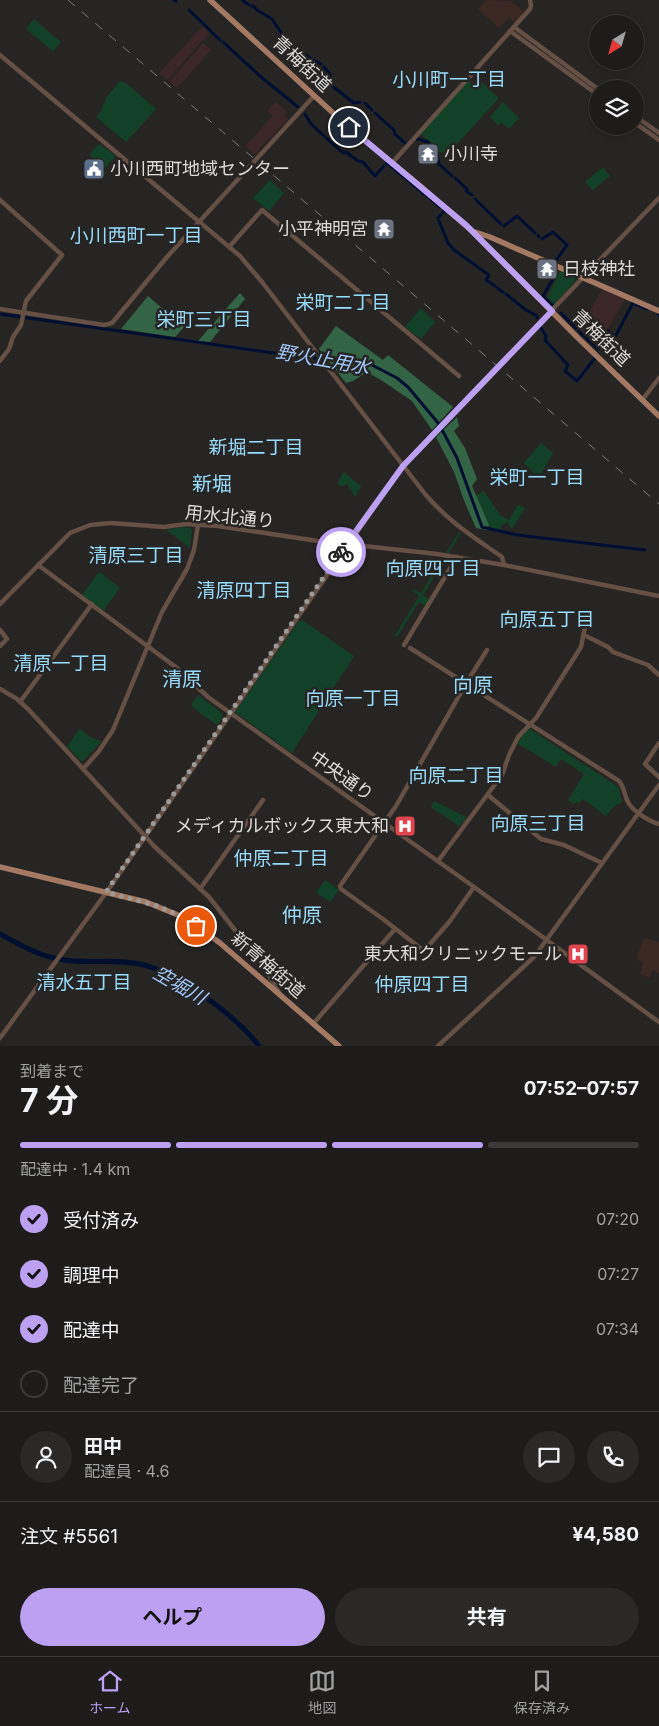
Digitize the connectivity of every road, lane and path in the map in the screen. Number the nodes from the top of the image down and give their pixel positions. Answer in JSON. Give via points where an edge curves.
{"nodes":[{"id":1,"x":210,"y":0,"type":"edge"},
{"id":2,"x":530,"y":0,"type":"edge"},
{"id":3,"x":512,"y":29,"type":"junction"},
{"id":4,"x":0,"y":54,"type":"edge"},
{"id":5,"x":589,"y":83,"type":"edge"},
{"id":6,"x":589,"y":88,"type":"edge"},
{"id":7,"x":314,"y":96,"type":"junction"},
{"id":8,"x":644,"y":122,"type":"edge"},
{"id":9,"x":644,"y":129,"type":"edge"},
{"id":10,"x":659,"y":133,"type":"edge"},
{"id":11,"x":659,"y":140,"type":"edge"},
{"id":12,"x":392,"y":163,"type":"junction"},
{"id":13,"x":659,"y":198,"type":"edge"},
{"id":14,"x":0,"y":200,"type":"edge"},
{"id":15,"x":200,"y":222,"type":"junction"},
{"id":16,"x":473,"y":232,"type":"junction"},
{"id":17,"x":229,"y":247,"type":"junction"},
{"id":18,"x":583,"y":278,"type":"junction"},
{"id":19,"x":0,"y":309,"type":"edge"},
{"id":20,"x":552,"y":311,"type":"junction"},
{"id":21,"x":659,"y":311,"type":"edge"},
{"id":22,"x":23,"y":317,"type":"junction"},
{"id":23,"x":0,"y":361,"type":"edge"},
{"id":24,"x":459,"y":376,"type":"dead end"},
{"id":25,"x":659,"y":378,"type":"edge"},
{"id":26,"x":643,"y":399,"type":"junction"},
{"id":27,"x":659,"y":416,"type":"edge"},
{"id":28,"x":403,"y":466,"type":"junction"},
{"id":29,"x":198,"y":525,"type":"junction"},
{"id":30,"x":347,"y":544,"type":"junction"},
{"id":31,"x":457,"y":558,"type":"junction"},
{"id":32,"x":38,"y":565,"type":"junction"},
{"id":33,"x":504,"y":565,"type":"junction"},
{"id":34,"x":659,"y":596,"type":"edge"},
{"id":35,"x":0,"y":604,"type":"edge"},
{"id":36,"x":92,"y":604,"type":"junction"},
{"id":37,"x":588,"y":617,"type":"dead end"},
{"id":38,"x":0,"y":630,"type":"edge"},
{"id":39,"x":584,"y":635,"type":"junction"},
{"id":40,"x":404,"y":645,"type":"dead end"},
{"id":41,"x":0,"y":646,"type":"edge"},
{"id":42,"x":148,"y":646,"type":"junction"},
{"id":43,"x":410,"y":648,"type":"dead end"},
{"id":44,"x":487,"y":650,"type":"dead end"},
{"id":45,"x":659,"y":675,"type":"edge"},
{"id":46,"x":465,"y":685,"type":"junction"},
{"id":47,"x":0,"y":689,"type":"edge"},
{"id":48,"x":20,"y":702,"type":"junction"},
{"id":49,"x":230,"y":713,"type":"junction"},
{"id":50,"x":529,"y":725,"type":"junction"},
{"id":51,"x":659,"y":743,"type":"edge"},
{"id":52,"x":83,"y":768,"type":"junction"},
{"id":53,"x":659,"y":776,"type":"edge"},
{"id":54,"x":659,"y":785,"type":"edge"},
{"id":55,"x":488,"y":794,"type":"junction"},
{"id":56,"x":263,"y":800,"type":"dead end"},
{"id":57,"x":639,"y":812,"type":"junction"},
{"id":58,"x":384,"y":823,"type":"junction"},
{"id":59,"x":659,"y":824,"type":"edge"},
{"id":60,"x":145,"y":836,"type":"junction"},
{"id":61,"x":438,"y":861,"type":"junction"},
{"id":62,"x":602,"y":863,"type":"junction"},
{"id":63,"x":0,"y":867,"type":"edge"},
{"id":64,"x":474,"y":887,"type":"junction"},
{"id":65,"x":200,"y":889,"type":"junction"},
{"id":66,"x":106,"y":892,"type":"junction"},
{"id":67,"x":395,"y":929,"type":"junction"},
{"id":68,"x":546,"y":940,"type":"junction"},
{"id":69,"x":281,"y":996,"type":"junction"},
{"id":70,"x":659,"y":1022,"type":"edge"},
{"id":71,"x":313,"y":1024,"type":"junction"},
{"id":72,"x":0,"y":1038,"type":"edge"},
{"id":73,"x":339,"y":1046,"type":"edge"},
{"id":74,"x":438,"y":1046,"type":"edge"}],
"edges":[{"from":1,"to":7,"type":"main road","name":"青梅街道"},
{"from":2,"to":3,"type":"street","via":[[531,8]]},
{"from":3,"to":5,"type":"street"},
{"from":3,"to":6,"type":"street"},
{"from":3,"to":12,"type":"street"},
{"from":4,"to":15,"type":"street"},
{"from":7,"to":12,"type":"main road","name":"青梅街道"},
{"from":7,"to":15,"type":"street"},
{"from":8,"to":10,"type":"street"},
{"from":9,"to":11,"type":"street"},
{"from":12,"to":16,"type":"main road","name":"青梅街道"},
{"from":13,"to":18,"type":"street"},
{"from":14,"to":22,"type":"street","via":[[62,255],[26,301]]},
{"from":15,"to":17,"type":"street"},
{"from":15,"to":22,"type":"street","via":[[109,324]]},
{"from":16,"to":18,"type":"main road"},
{"from":16,"to":20,"type":"main road","name":"青梅街道"},
{"from":17,"to":24,"type":"street","via":[[262,210]]},
{"from":17,"to":28,"type":"street","via":[[252,269]]},
{"from":18,"to":20,"type":"street"},
{"from":18,"to":21,"type":"main road"},
{"from":19,"to":22,"type":"street"},
{"from":20,"to":26,"type":"main road","name":"青梅街道"},
{"from":20,"to":28,"type":"street"},
{"from":22,"to":23,"type":"street"},
{"from":25,"to":26,"type":"street"},
{"from":26,"to":27,"type":"main road","name":"青梅街道"},
{"from":28,"to":30,"type":"street"},
{"from":28,"to":33,"type":"street","via":[[439,510],[502,557]]},
{"from":29,"to":30,"type":"street","name":"用水北通り"},
{"from":29,"to":32,"type":"street","name":"用水北通り","via":[[90,524],[70,533]]},
{"from":29,"to":42,"type":"street","via":[[187,569],[166,604]]},
{"from":30,"to":31,"type":"street","name":"用水北通り"},
{"from":30,"to":49,"type":"street"},
{"from":31,"to":33,"type":"street","name":"用水北通り"},
{"from":31,"to":40,"type":"street"},
{"from":32,"to":35,"type":"street","name":"用水北通り"},
{"from":32,"to":36,"type":"street","name":"中央通り"},
{"from":33,"to":34,"type":"street","name":"用水北通り"},
{"from":36,"to":42,"type":"street","name":"中央通り"},
{"from":36,"to":48,"type":"street"},
{"from":37,"to":39,"type":"street"},
{"from":38,"to":41,"type":"street","via":[[7,639]]},
{"from":39,"to":45,"type":"street","via":[[613,652],[648,665]]},
{"from":39,"to":50,"type":"street","via":[[581,648]]},
{"from":42,"to":49,"type":"street","name":"中央通り"},
{"from":42,"to":52,"type":"street","via":[[113,730]]},
{"from":43,"to":46,"type":"street"},
{"from":44,"to":46,"type":"street"},
{"from":46,"to":50,"type":"street"},
{"from":46,"to":58,"type":"street"},
{"from":47,"to":48,"type":"street"},
{"from":48,"to":52,"type":"street"},
{"from":49,"to":58,"type":"street","name":"中央通り"},
{"from":49,"to":60,"type":"street"},
{"from":50,"to":55,"type":"street","via":[[518,736],[502,775]]},
{"from":50,"to":57,"type":"street","via":[[619,781],[627,802]]},
{"from":51,"to":53,"type":"street","via":[[645,764]]},
{"from":52,"to":60,"type":"street"},
{"from":54,"to":57,"type":"street"},
{"from":55,"to":61,"type":"street"},
{"from":55,"to":62,"type":"street","via":[[541,839],[564,845]]},
{"from":56,"to":65,"type":"street"},
{"from":57,"to":59,"type":"street"},
{"from":57,"to":62,"type":"street"},
{"from":58,"to":61,"type":"street","name":"中央通り"},
{"from":58,"to":67,"type":"street","via":[[340,887]]},
{"from":60,"to":65,"type":"street"},
{"from":60,"to":66,"type":"street"},
{"from":61,"to":64,"type":"street","name":"中央通り"},
{"from":62,"to":68,"type":"street"},
{"from":63,"to":66,"type":"main road","name":"新青梅街道"},
{"from":64,"to":67,"type":"street","via":[[425,951]]},
{"from":64,"to":68,"type":"street","name":"中央通り"},
{"from":65,"to":69,"type":"street","via":[[238,934]]},
{"from":66,"to":69,"type":"main road","name":"新青梅街道","via":[[146,902],[188,921],[220,943]]},
{"from":66,"to":72,"type":"street"},
{"from":67,"to":71,"type":"street"},
{"from":68,"to":70,"type":"street","name":"中央通り"},
{"from":68,"to":74,"type":"street","via":[[525,967]]},
{"from":69,"to":71,"type":"main road","name":"新青梅街道"},
{"from":71,"to":73,"type":"main road","name":"新青梅街道"}]}
